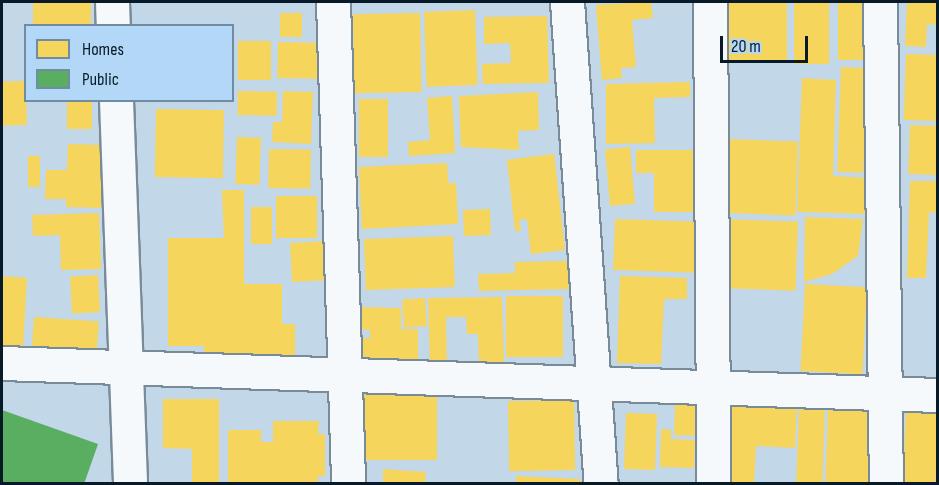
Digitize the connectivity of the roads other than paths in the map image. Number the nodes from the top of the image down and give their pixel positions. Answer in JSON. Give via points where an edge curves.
{"nodes":[{"id":1,"x":112,"y":2,"type":"edge"},
{"id":2,"x":333,"y":2,"type":"edge"},
{"id":3,"x":567,"y":2,"type":"edge"},
{"id":4,"x":710,"y":2,"type":"edge"},
{"id":5,"x":880,"y":2,"type":"edge"},
{"id":6,"x":113,"y":24,"type":"edge"},
{"id":7,"x":116,"y":102,"type":"edge"},
{"id":8,"x":2,"y":363,"type":"edge"},
{"id":9,"x":125,"y":367,"type":"junction"},
{"id":10,"x":342,"y":373,"type":"junction"},
{"id":11,"x":594,"y":383,"type":"junction"},
{"id":12,"x":713,"y":386,"type":"junction"},
{"id":13,"x":887,"y":394,"type":"junction"},
{"id":14,"x":938,"y":395,"type":"edge"},
{"id":15,"x":130,"y":483,"type":"edge"},
{"id":16,"x":348,"y":483,"type":"edge"},
{"id":17,"x":601,"y":483,"type":"edge"},
{"id":18,"x":713,"y":483,"type":"edge"},
{"id":19,"x":886,"y":483,"type":"edge"}],
"edges":[{"from":1,"to":6,"type":"street"},
{"from":2,"to":10,"type":"street"},
{"from":3,"to":11,"type":"street"},
{"from":4,"to":12,"type":"street"},
{"from":5,"to":13,"type":"street"},
{"from":7,"to":9,"type":"street"},
{"from":8,"to":9,"type":"street"},
{"from":9,"to":10,"type":"street"},
{"from":9,"to":15,"type":"street"},
{"from":10,"to":11,"type":"street"},
{"from":10,"to":16,"type":"street"},
{"from":11,"to":12,"type":"street"},
{"from":11,"to":17,"type":"street"},
{"from":12,"to":13,"type":"street"},
{"from":12,"to":18,"type":"street"},
{"from":13,"to":14,"type":"street"},
{"from":13,"to":19,"type":"street"}]}
